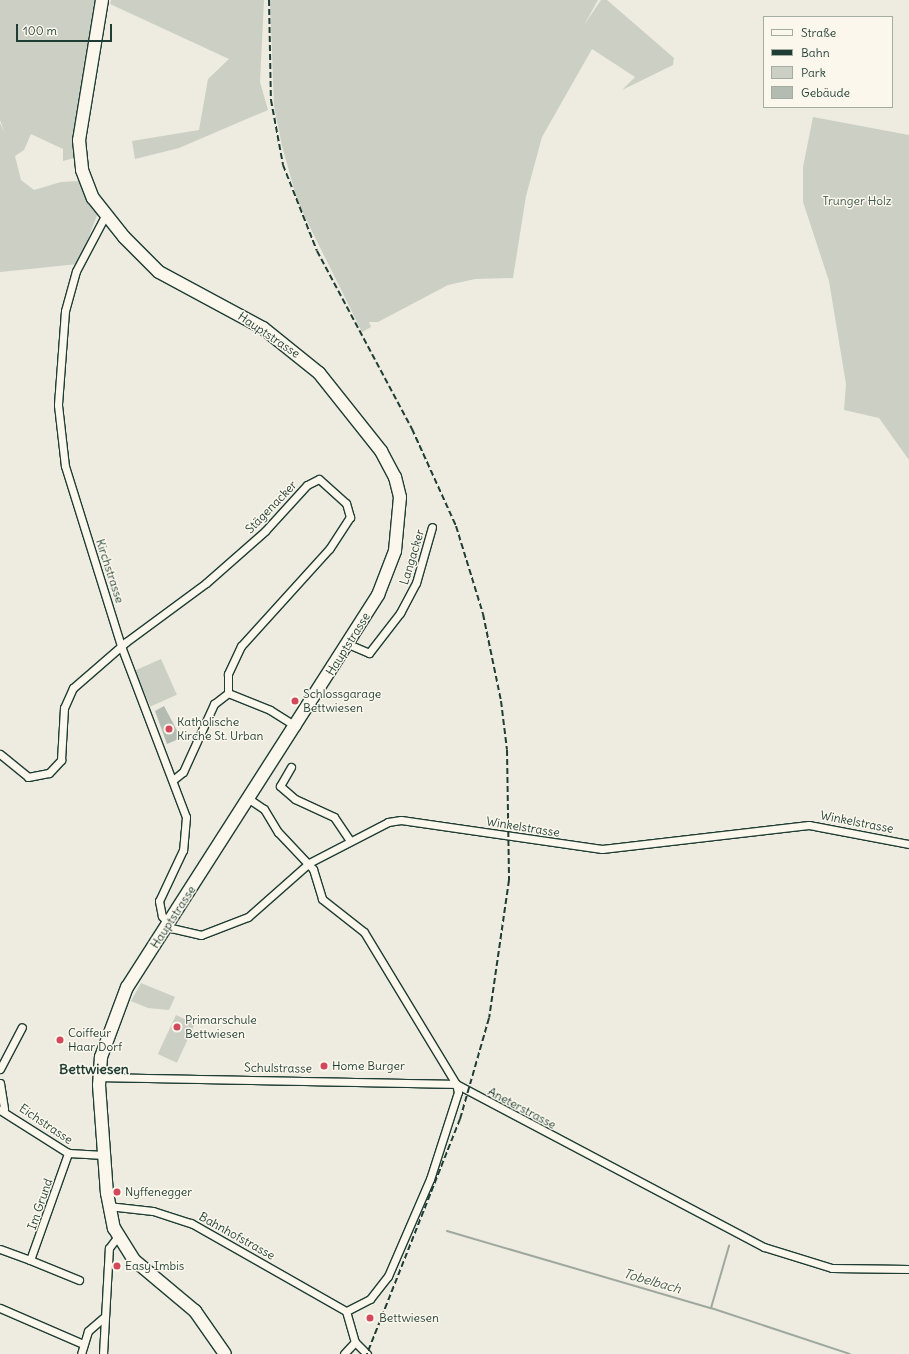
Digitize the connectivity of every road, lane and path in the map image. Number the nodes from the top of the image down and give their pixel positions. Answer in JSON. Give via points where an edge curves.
{"nodes":[{"id":1,"x":102,"y":0,"type":"edge"},
{"id":2,"x":105,"y":216,"type":"junction"},
{"id":3,"x":432,"y":527,"type":"dead end"},
{"id":4,"x":348,"y":644,"type":"junction"},
{"id":5,"x":122,"y":646,"type":"junction"},
{"id":6,"x":228,"y":693,"type":"junction"},
{"id":7,"x":296,"y":726,"type":"junction"},
{"id":8,"x":0,"y":754,"type":"edge"},
{"id":9,"x":291,"y":767,"type":"dead end"},
{"id":10,"x":173,"y":780,"type":"junction"},
{"id":11,"x":249,"y":799,"type":"junction"},
{"id":12,"x":350,"y":841,"type":"junction"},
{"id":13,"x":909,"y":844,"type":"edge"},
{"id":14,"x":309,"y":863,"type":"junction"},
{"id":15,"x":168,"y":924,"type":"junction"},
{"id":16,"x":22,"y":1027,"type":"dead end"},
{"id":17,"x":0,"y":1069,"type":"edge"},
{"id":18,"x":99,"y":1076,"type":"junction"},
{"id":19,"x":0,"y":1083,"type":"edge"},
{"id":20,"x":456,"y":1084,"type":"junction"},
{"id":21,"x":2,"y":1109,"type":"edge"},
{"id":22,"x":68,"y":1153,"type":"junction"},
{"id":23,"x":104,"y":1155,"type":"junction"},
{"id":24,"x":108,"y":1206,"type":"junction"},
{"id":25,"x":118,"y":1236,"type":"junction"},
{"id":26,"x":0,"y":1250,"type":"edge"},
{"id":27,"x":30,"y":1260,"type":"junction"},
{"id":28,"x":909,"y":1269,"type":"edge"},
{"id":29,"x":79,"y":1280,"type":"dead end"},
{"id":30,"x":0,"y":1308,"type":"edge"},
{"id":31,"x":346,"y":1311,"type":"junction"},
{"id":32,"x":103,"y":1318,"type":"junction"},
{"id":33,"x":356,"y":1342,"type":"junction"},
{"id":34,"x":81,"y":1343,"type":"junction"},
{"id":35,"x":81,"y":1354,"type":"edge"},
{"id":36,"x":103,"y":1354,"type":"edge"},
{"id":37,"x":225,"y":1354,"type":"edge"},
{"id":38,"x":344,"y":1354,"type":"edge"},
{"id":39,"x":367,"y":1354,"type":"edge"}],
"edges":[{"from":1,"to":2,"type":"main road","name":"Hauptstrasse","via":[[79,151],[88,189]]},
{"from":2,"to":4,"type":"main road","name":"Hauptstrasse","via":[[159,272],[249,320],[306,360],[346,403],[388,461],[400,497],[397,538],[378,595]]},
{"from":2,"to":5,"type":"street","name":"Kirchstrasse","via":[[76,271],[65,311],[58,405],[65,466]]},
{"from":3,"to":4,"type":"street","name":"Langacker","via":[[416,583],[400,613],[369,653]]},
{"from":4,"to":7,"type":"main road","name":"Hauptstrasse"},
{"from":5,"to":6,"type":"street","name":"Stägenacker","via":[[206,583],[265,531],[307,485],[319,479],[346,503],[350,517],[329,548],[241,646],[228,674]]},
{"from":5,"to":8,"type":"street","via":[[72,688],[67,698],[64,747],[56,767],[41,777],[28,777]]},
{"from":5,"to":10,"type":"street","name":"Kirchstrasse"},
{"from":6,"to":7,"type":"street","via":[[270,710]]},
{"from":6,"to":10,"type":"street","via":[[214,704],[183,772]]},
{"from":7,"to":11,"type":"main road","name":"Hauptstrasse"},
{"from":9,"to":12,"type":"street","via":[[280,786],[295,799],[334,817]]},
{"from":10,"to":15,"type":"street","name":"Kirchstrasse","via":[[186,817],[186,834],[183,850],[159,901],[162,916]]},
{"from":11,"to":14,"type":"street","via":[[264,809],[284,839]]},
{"from":11,"to":15,"type":"main road","name":"Hauptstrasse"},
{"from":12,"to":13,"type":"street","name":"Winkelstrasse","via":[[401,820],[602,849],[809,825],[835,827]]},
{"from":12,"to":14,"type":"street","name":"Winkelstrasse"},
{"from":14,"to":15,"type":"street","name":"Winkelstrasse","via":[[248,917],[201,934],[176,930]]},
{"from":14,"to":20,"type":"street","via":[[322,899],[364,932]]},
{"from":15,"to":18,"type":"main road","name":"Hauptstrasse","via":[[120,999],[104,1042]]},
{"from":16,"to":17,"type":"street"},
{"from":18,"to":20,"type":"street","name":"Schulstrasse"},
{"from":18,"to":23,"type":"main road","name":"Hauptstrasse"},
{"from":19,"to":21,"type":"street"},
{"from":20,"to":28,"type":"street","name":"Aneterstrasse","via":[[764,1247],[832,1268]]},
{"from":20,"to":31,"type":"street","via":[[458,1092],[430,1179],[388,1276],[370,1299]]},
{"from":21,"to":22,"type":"street","name":"Eichstrasse"},
{"from":22,"to":23,"type":"street","name":"Eichstrasse"},
{"from":22,"to":27,"type":"street","name":"Im Grund"},
{"from":23,"to":24,"type":"main road","name":"Hauptstrasse"},
{"from":24,"to":25,"type":"main road","name":"Hauptstrasse"},
{"from":24,"to":31,"type":"street","name":"Bahnhofstrasse","via":[[152,1211],[192,1223]]},
{"from":25,"to":32,"type":"street","via":[[109,1248]]},
{"from":25,"to":37,"type":"main road","name":"Hauptstrasse","via":[[134,1260],[195,1311]]},
{"from":26,"to":27,"type":"street"},
{"from":27,"to":29,"type":"street"},
{"from":30,"to":34,"type":"street"},
{"from":31,"to":33,"type":"street"},
{"from":32,"to":34,"type":"street"},
{"from":32,"to":36,"type":"street"},
{"from":33,"to":38,"type":"street"},
{"from":33,"to":39,"type":"street"},
{"from":34,"to":35,"type":"street"}]}
